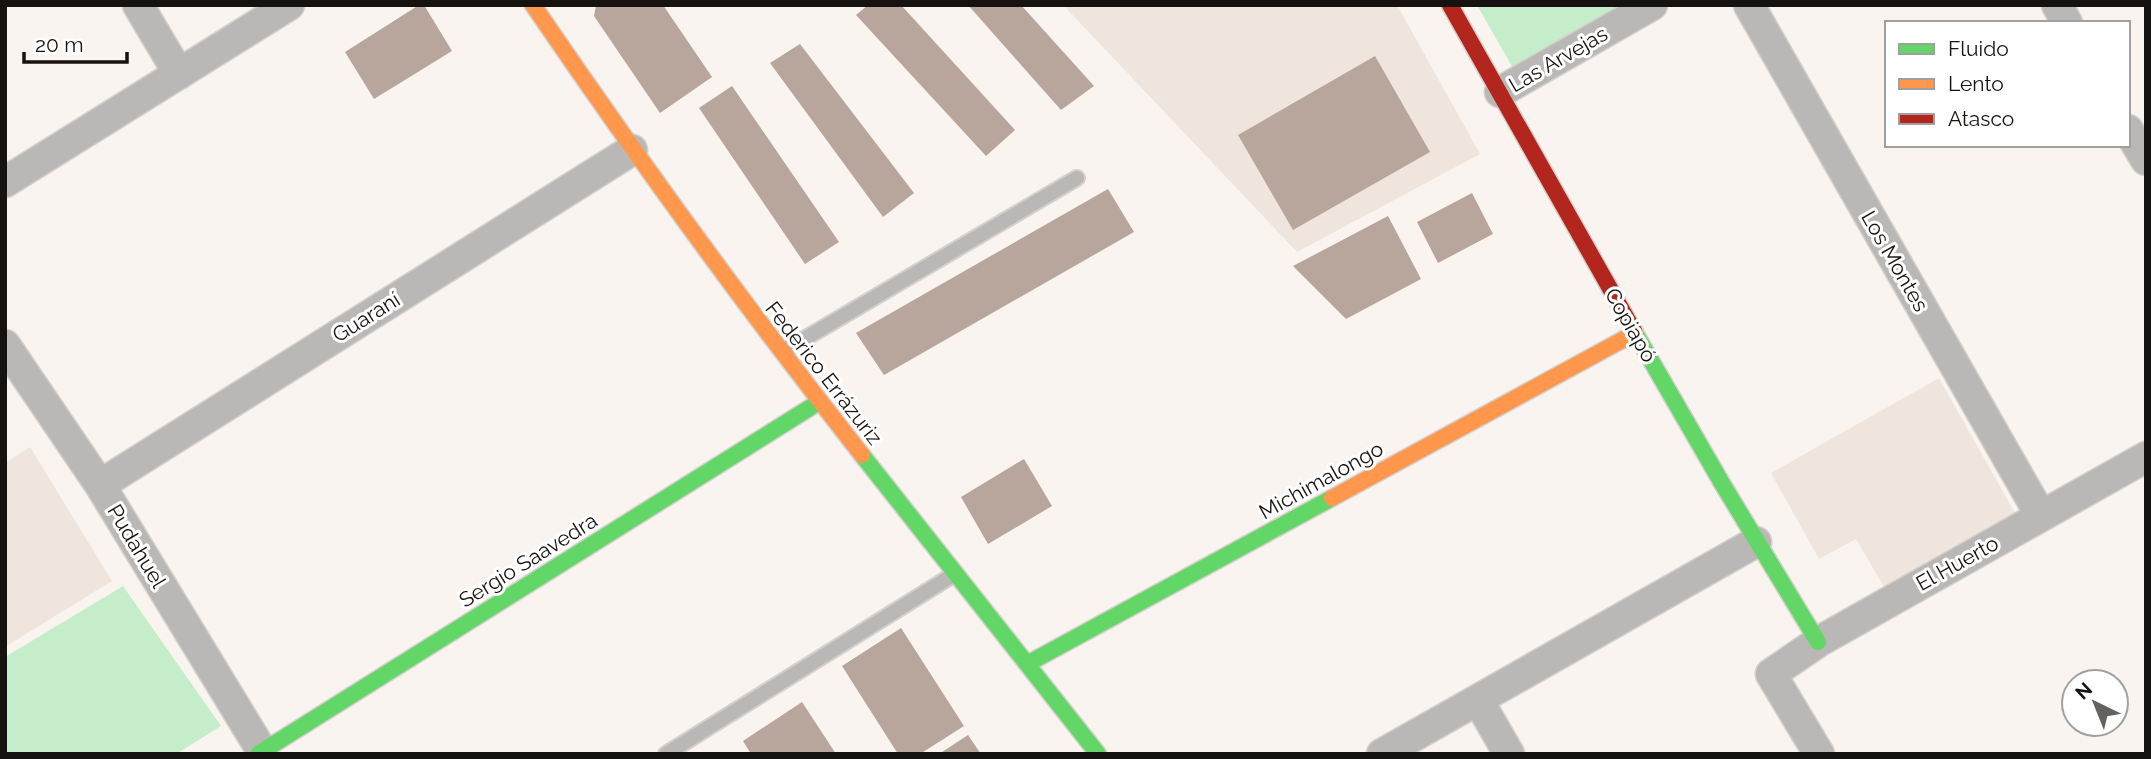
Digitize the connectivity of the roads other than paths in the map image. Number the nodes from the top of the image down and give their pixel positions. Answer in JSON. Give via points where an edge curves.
{"nodes":[{"id":1,"x":138,"y":5,"type":"edge"},
{"id":2,"x":289,"y":5,"type":"edge"},
{"id":3,"x":533,"y":5,"type":"edge"},
{"id":4,"x":1450,"y":5,"type":"edge"},
{"id":5,"x":1652,"y":5,"type":"edge"},
{"id":6,"x":1749,"y":5,"type":"edge"},
{"id":7,"x":2057,"y":5,"type":"edge"},
{"id":8,"x":2066,"y":21,"type":"edge"},
{"id":9,"x":179,"y":74,"type":"junction"},
{"id":10,"x":1500,"y":92,"type":"junction"},
{"id":11,"x":2130,"y":133,"type":"edge"},
{"id":12,"x":632,"y":150,"type":"junction"},
{"id":13,"x":2146,"y":160,"type":"edge"},
{"id":14,"x":1077,"y":178,"type":"dead end"},
{"id":15,"x":5,"y":182,"type":"edge"},
{"id":16,"x":1635,"y":333,"type":"junction"},
{"id":17,"x":5,"y":345,"type":"edge"},
{"id":18,"x":780,"y":352,"type":"junction"},
{"id":19,"x":819,"y":402,"type":"junction"},
{"id":20,"x":2146,"y":457,"type":"edge"},
{"id":21,"x":100,"y":485,"type":"junction"},
{"id":22,"x":2041,"y":516,"type":"junction"},
{"id":23,"x":1756,"y":542,"type":"junction"},
{"id":24,"x":955,"y":573,"type":"junction"},
{"id":25,"x":1818,"y":642,"type":"junction"},
{"id":26,"x":1027,"y":664,"type":"junction"},
{"id":27,"x":1478,"y":700,"type":"junction"},
{"id":28,"x":260,"y":752,"type":"edge"},
{"id":29,"x":666,"y":754,"type":"edge"},
{"id":30,"x":1098,"y":754,"type":"edge"},
{"id":31,"x":1382,"y":754,"type":"edge"},
{"id":32,"x":1509,"y":754,"type":"edge"},
{"id":33,"x":1819,"y":754,"type":"edge"}],
"edges":[{"from":1,"to":9,"type":"street"},
{"from":2,"to":9,"type":"street"},
{"from":3,"to":12,"type":"street","name":"Federico Errázuriz"},
{"from":4,"to":10,"type":"street","name":"Copiapó"},
{"from":5,"to":10,"type":"street","name":"Las Arvejas"},
{"from":6,"to":22,"type":"street","name":"Los Montes"},
{"from":7,"to":8,"type":"street"},
{"from":9,"to":15,"type":"street"},
{"from":10,"to":16,"type":"street","name":"Copiapó"},
{"from":11,"to":13,"type":"street"},
{"from":12,"to":18,"type":"street","name":"Federico Errázuriz"},
{"from":12,"to":21,"type":"street","name":"Guaraní"},
{"from":14,"to":18,"type":"lane"},
{"from":16,"to":23,"type":"street","name":"Copiapó"},
{"from":16,"to":26,"type":"street","name":"Michimalongo"},
{"from":17,"to":21,"type":"street","name":"Pudahuel"},
{"from":18,"to":19,"type":"street","name":"Federico Errázuriz"},
{"from":19,"to":24,"type":"street","name":"Federico Errázuriz"},
{"from":19,"to":28,"type":"street","name":"Sergio Saavedra"},
{"from":20,"to":22,"type":"street","name":"El Huerto"},
{"from":21,"to":28,"type":"street","name":"Pudahuel"},
{"from":22,"to":25,"type":"street","name":"El Huerto"},
{"from":23,"to":25,"type":"street","name":"Copiapó"},
{"from":23,"to":27,"type":"street"},
{"from":24,"to":26,"type":"street","name":"Federico Errázuriz"},
{"from":24,"to":29,"type":"lane"},
{"from":25,"to":33,"type":"street","name":"El Huerto","via":[[1771,674]]},
{"from":26,"to":30,"type":"street","name":"Federico Errázuriz"},
{"from":27,"to":31,"type":"street"},
{"from":27,"to":32,"type":"street"}]}
